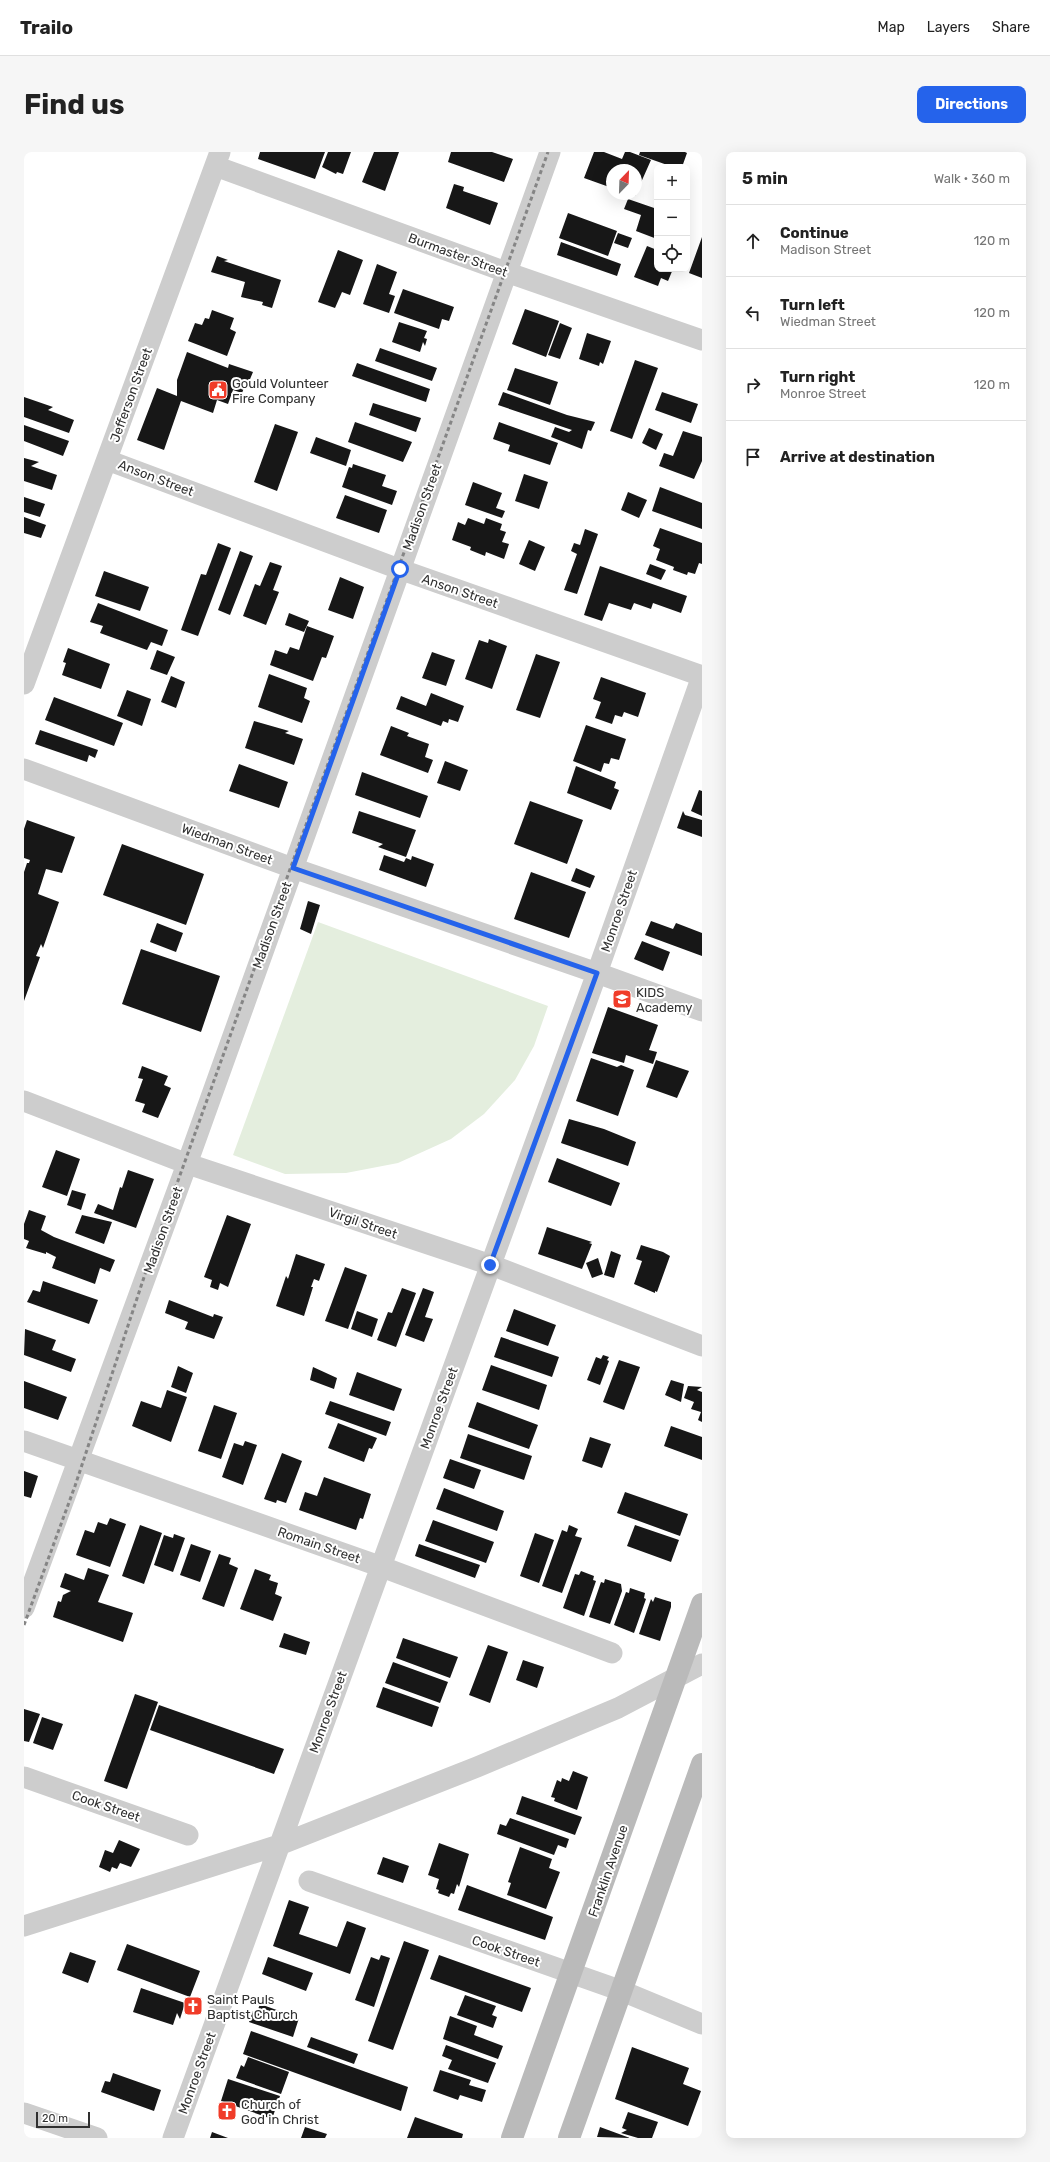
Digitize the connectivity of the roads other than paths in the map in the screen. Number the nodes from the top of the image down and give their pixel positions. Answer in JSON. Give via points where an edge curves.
{"nodes":[{"id":1,"x":550,"y":152,"type":"edge"},
{"id":2,"x":217,"y":159,"type":"edge"},
{"id":3,"x":506,"y":272,"type":"junction"},
{"id":4,"x":702,"y":340,"type":"edge"},
{"id":5,"x":107,"y":460,"type":"junction"},
{"id":6,"x":400,"y":569,"type":"junction"},
{"id":7,"x":702,"y":676,"type":"edge"},
{"id":8,"x":24,"y":684,"type":"edge"},
{"id":9,"x":24,"y":769,"type":"edge"},
{"id":10,"x":293,"y":868,"type":"junction"},
{"id":11,"x":597,"y":973,"type":"junction"},
{"id":12,"x":702,"y":1011,"type":"edge"},
{"id":13,"x":24,"y":1101,"type":"edge"},
{"id":14,"x":187,"y":1164,"type":"junction"},
{"id":15,"x":490,"y":1265,"type":"junction"},
{"id":16,"x":702,"y":1346,"type":"edge"},
{"id":17,"x":24,"y":1441,"type":"edge"},
{"id":18,"x":77,"y":1460,"type":"junction"},
{"id":19,"x":382,"y":1567,"type":"junction"},
{"id":20,"x":702,"y":1604,"type":"edge"},
{"id":21,"x":24,"y":1608,"type":"edge"},
{"id":22,"x":612,"y":1653,"type":"dead end"},
{"id":23,"x":702,"y":1664,"type":"edge"},
{"id":24,"x":677,"y":1675,"type":"junction"},
{"id":25,"x":702,"y":1764,"type":"edge"},
{"id":26,"x":24,"y":1778,"type":"edge"},
{"id":27,"x":188,"y":1835,"type":"dead end"},
{"id":28,"x":279,"y":1845,"type":"junction"},
{"id":29,"x":309,"y":1881,"type":"dead end"},
{"id":30,"x":24,"y":1926,"type":"edge"},
{"id":31,"x":572,"y":1974,"type":"junction"},
{"id":32,"x":622,"y":1991,"type":"junction"},
{"id":33,"x":702,"y":2024,"type":"edge"},
{"id":34,"x":24,"y":2113,"type":"edge"},
{"id":35,"x":97,"y":2138,"type":"edge"},
{"id":36,"x":173,"y":2138,"type":"edge"},
{"id":37,"x":512,"y":2138,"type":"edge"},
{"id":38,"x":569,"y":2138,"type":"edge"}],
"edges":[{"from":1,"to":3,"type":"street","name":"Madison Street"},
{"from":2,"to":3,"type":"street","name":"Burmaster Street"},
{"from":2,"to":5,"type":"street","name":"Jefferson Street"},
{"from":3,"to":4,"type":"street","name":"Burmaster Street"},
{"from":3,"to":6,"type":"street","name":"Madison Street"},
{"from":5,"to":6,"type":"street","name":"Anson Street"},
{"from":5,"to":8,"type":"street","name":"Jefferson Street"},
{"from":6,"to":7,"type":"street","name":"Anson Street"},
{"from":6,"to":10,"type":"street","name":"Madison Street"},
{"from":7,"to":11,"type":"street","name":"Monroe Street"},
{"from":9,"to":10,"type":"street","name":"Wiedman Street"},
{"from":10,"to":11,"type":"street","name":"Wiedman Street"},
{"from":10,"to":14,"type":"street","name":"Madison Street"},
{"from":11,"to":12,"type":"street","name":"Wiedman Street"},
{"from":11,"to":15,"type":"street","name":"Monroe Street"},
{"from":13,"to":14,"type":"street","name":"Virgil Street"},
{"from":14,"to":15,"type":"street","name":"Virgil Street"},
{"from":14,"to":18,"type":"street","name":"Madison Street"},
{"from":15,"to":16,"type":"street","name":"Virgil Street"},
{"from":15,"to":19,"type":"street","name":"Monroe Street"},
{"from":17,"to":18,"type":"street","name":"Romain Street"},
{"from":18,"to":19,"type":"street","name":"Romain Street"},
{"from":18,"to":21,"type":"street","name":"Madison Street"},
{"from":19,"to":22,"type":"street","name":"Romain Street"},
{"from":19,"to":28,"type":"street","name":"Monroe Street"},
{"from":20,"to":24,"type":"main road","name":"Franklin Avenue"},
{"from":23,"to":24,"type":"street"},
{"from":24,"to":28,"type":"street","via":[[618,1708]]},
{"from":24,"to":31,"type":"main road","name":"Franklin Avenue"},
{"from":25,"to":32,"type":"main road"},
{"from":26,"to":27,"type":"street","name":"Cook Street"},
{"from":28,"to":30,"type":"street"},
{"from":28,"to":36,"type":"street","name":"Monroe Street"},
{"from":29,"to":31,"type":"street","name":"Cook Street"},
{"from":31,"to":32,"type":"street","name":"Cook Street"},
{"from":31,"to":37,"type":"main road","name":"Franklin Avenue"},
{"from":32,"to":33,"type":"street","name":"Cook Street"},
{"from":32,"to":38,"type":"main road"},
{"from":34,"to":35,"type":"street"}]}
